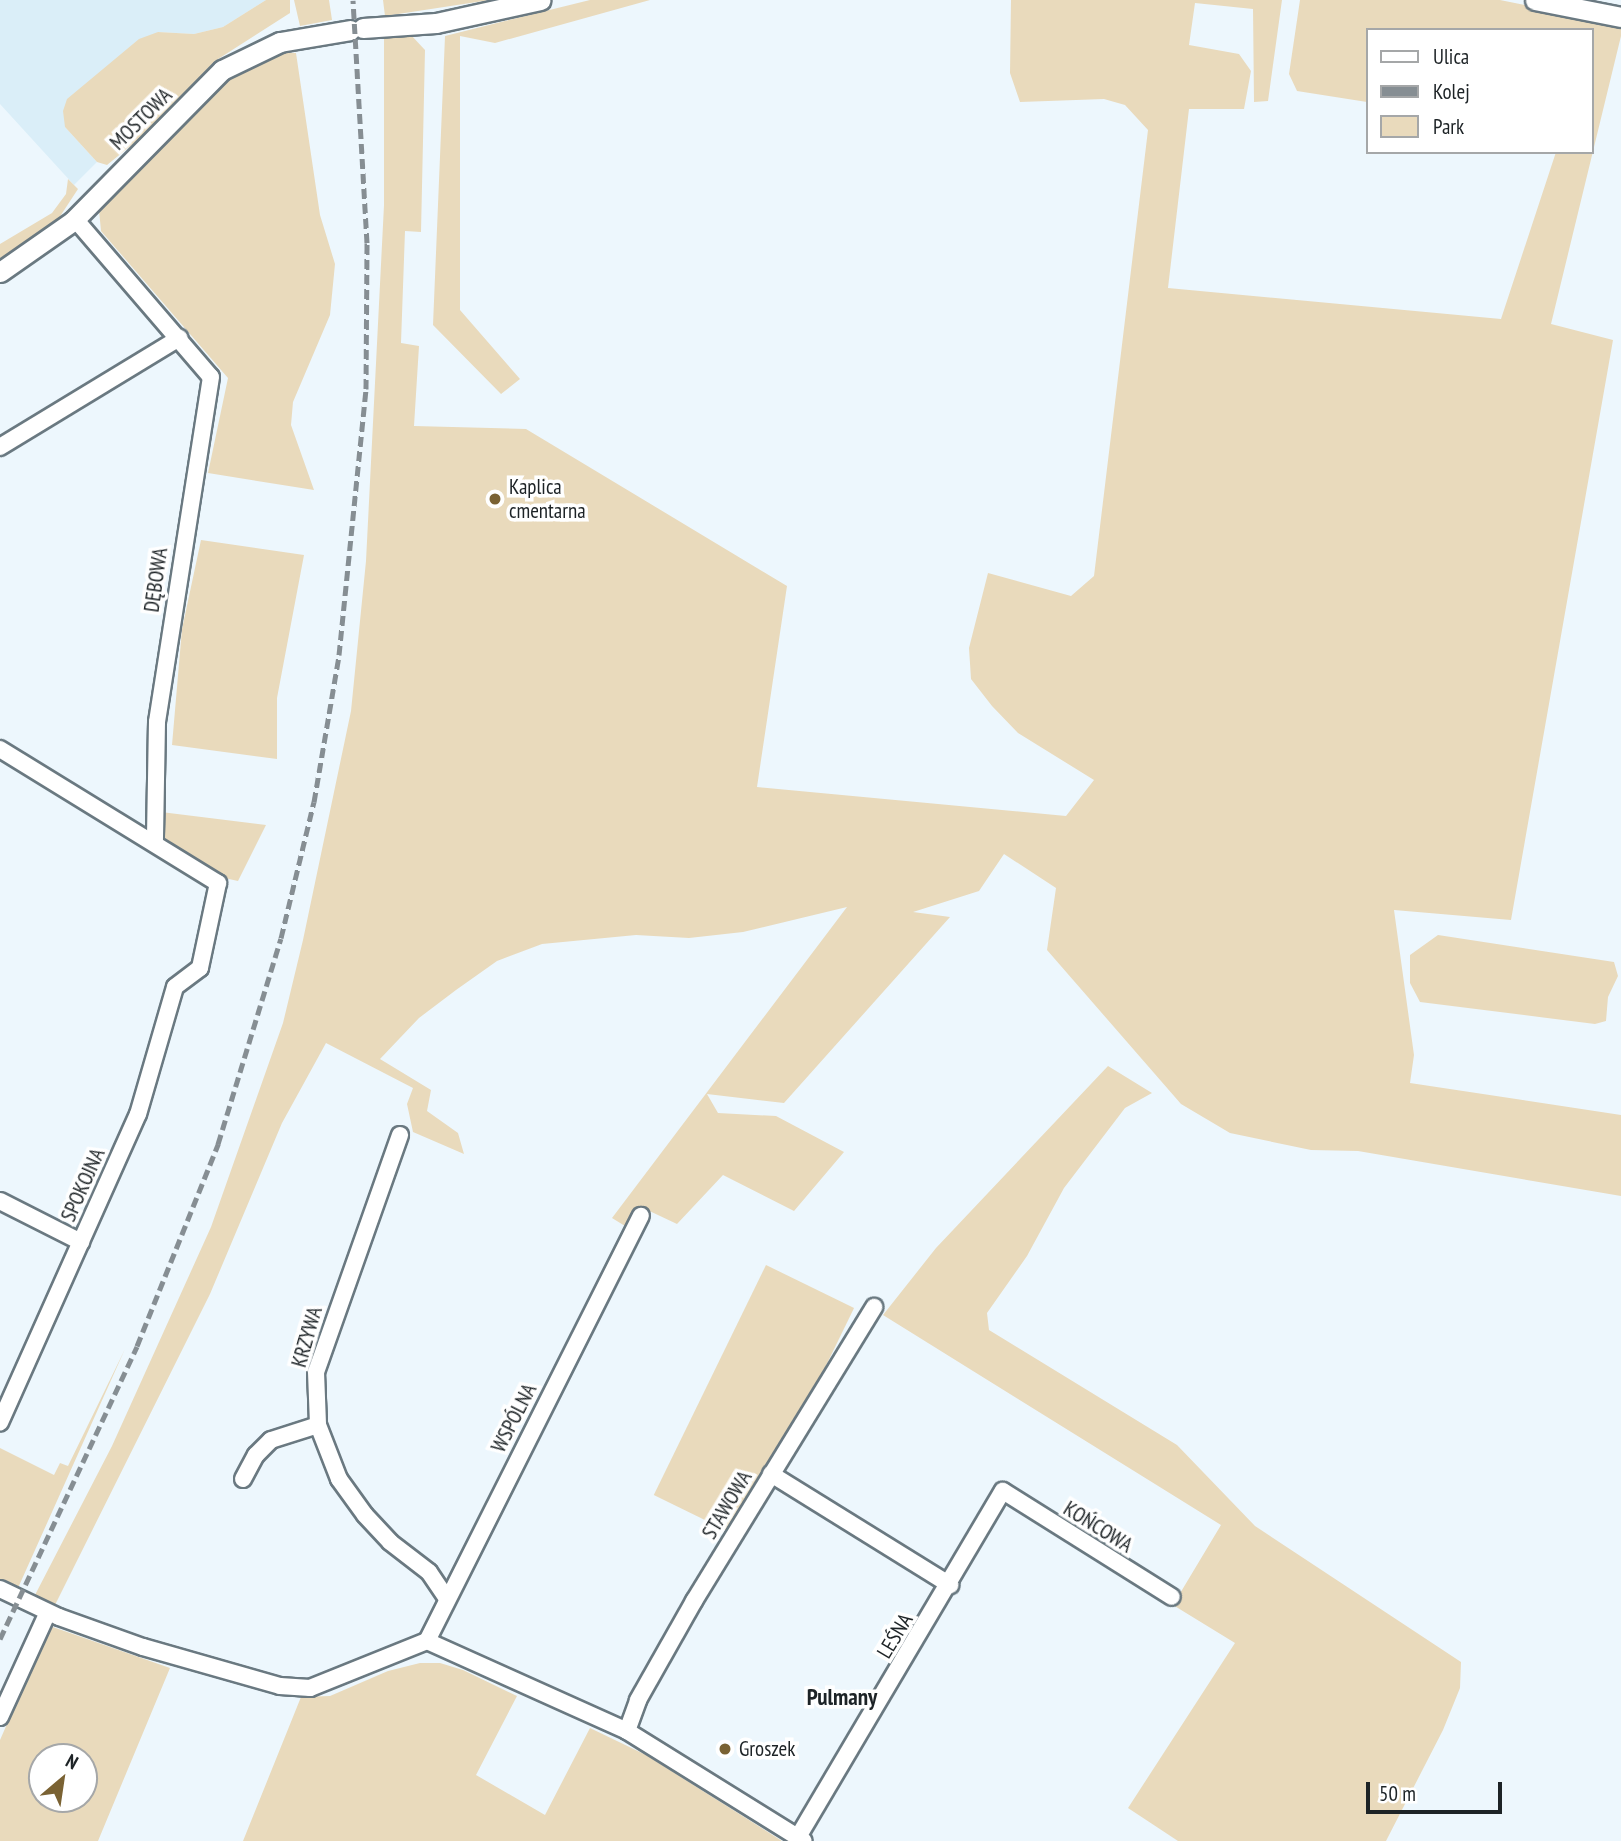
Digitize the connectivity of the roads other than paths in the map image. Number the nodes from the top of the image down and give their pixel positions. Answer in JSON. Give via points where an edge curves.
{"nodes":[{"id":1,"x":541,"y":0,"type":"edge"},
{"id":2,"x":1535,"y":0,"type":"edge"},
{"id":3,"x":1621,"y":18,"type":"edge"},
{"id":4,"x":75,"y":219,"type":"junction"},
{"id":5,"x":0,"y":272,"type":"edge"},
{"id":6,"x":179,"y":338,"type":"junction"},
{"id":7,"x":0,"y":447,"type":"edge"},
{"id":8,"x":0,"y":749,"type":"edge"},
{"id":9,"x":155,"y":841,"type":"junction"},
{"id":10,"x":400,"y":1135,"type":"dead end"},
{"id":11,"x":0,"y":1201,"type":"edge"},
{"id":12,"x":641,"y":1216,"type":"dead end"},
{"id":13,"x":81,"y":1242,"type":"junction"},
{"id":14,"x":874,"y":1307,"type":"dead end"},
{"id":15,"x":0,"y":1423,"type":"edge"},
{"id":16,"x":318,"y":1425,"type":"junction"},
{"id":17,"x":771,"y":1474,"type":"junction"},
{"id":18,"x":243,"y":1479,"type":"dead end"},
{"id":19,"x":1003,"y":1491,"type":"joint"},
{"id":20,"x":950,"y":1585,"type":"junction"},
{"id":21,"x":0,"y":1589,"type":"edge"},
{"id":22,"x":446,"y":1597,"type":"junction"},
{"id":23,"x":1172,"y":1597,"type":"dead end"},
{"id":24,"x":48,"y":1612,"type":"junction"},
{"id":25,"x":427,"y":1641,"type":"junction"},
{"id":26,"x":0,"y":1717,"type":"edge"},
{"id":27,"x":626,"y":1731,"type":"junction"},
{"id":28,"x":801,"y":1839,"type":"edge"}],
"edges":[{"from":1,"to":4,"type":"street","name":"MOSTOWA","via":[[436,23],[348,30],[280,42],[222,70]]},
{"from":2,"to":3,"type":"street"},
{"from":4,"to":5,"type":"street","name":"MOSTOWA"},
{"from":4,"to":6,"type":"street","name":"DĘBOWA"},
{"from":6,"to":7,"type":"street"},
{"from":6,"to":9,"type":"street","name":"DĘBOWA","via":[[211,377],[157,722]]},
{"from":8,"to":9,"type":"street"},
{"from":9,"to":13,"type":"street","name":"SPOKOJNA","via":[[218,883],[200,968],[174,987],[138,1115]]},
{"from":10,"to":16,"type":"street","name":"KRZYWA","via":[[319,1361]]},
{"from":11,"to":13,"type":"street"},
{"from":12,"to":22,"type":"street","name":"WSPÓLNA"},
{"from":13,"to":15,"type":"street","name":"SPOKOJNA"},
{"from":14,"to":17,"type":"street","name":"STAWOWA"},
{"from":16,"to":18,"type":"street","via":[[271,1440],[256,1454]]},
{"from":16,"to":22,"type":"street","name":"KRZYWA","via":[[338,1479],[390,1542],[429,1572]]},
{"from":17,"to":20,"type":"street"},
{"from":17,"to":27,"type":"street","name":"STAWOWA","via":[[669,1645]]},
{"from":19,"to":20,"type":"street","name":"LEŚNA"},
{"from":19,"to":23,"type":"street","name":"KOŃCOWA"},
{"from":20,"to":28,"type":"street","name":"LEŚNA"},
{"from":21,"to":24,"type":"street"},
{"from":22,"to":25,"type":"street","name":"WSPÓLNA"},
{"from":24,"to":25,"type":"street","via":[[143,1647],[279,1686],[310,1688]]},
{"from":24,"to":26,"type":"street"},
{"from":25,"to":27,"type":"street"},
{"from":27,"to":28,"type":"street"}]}
